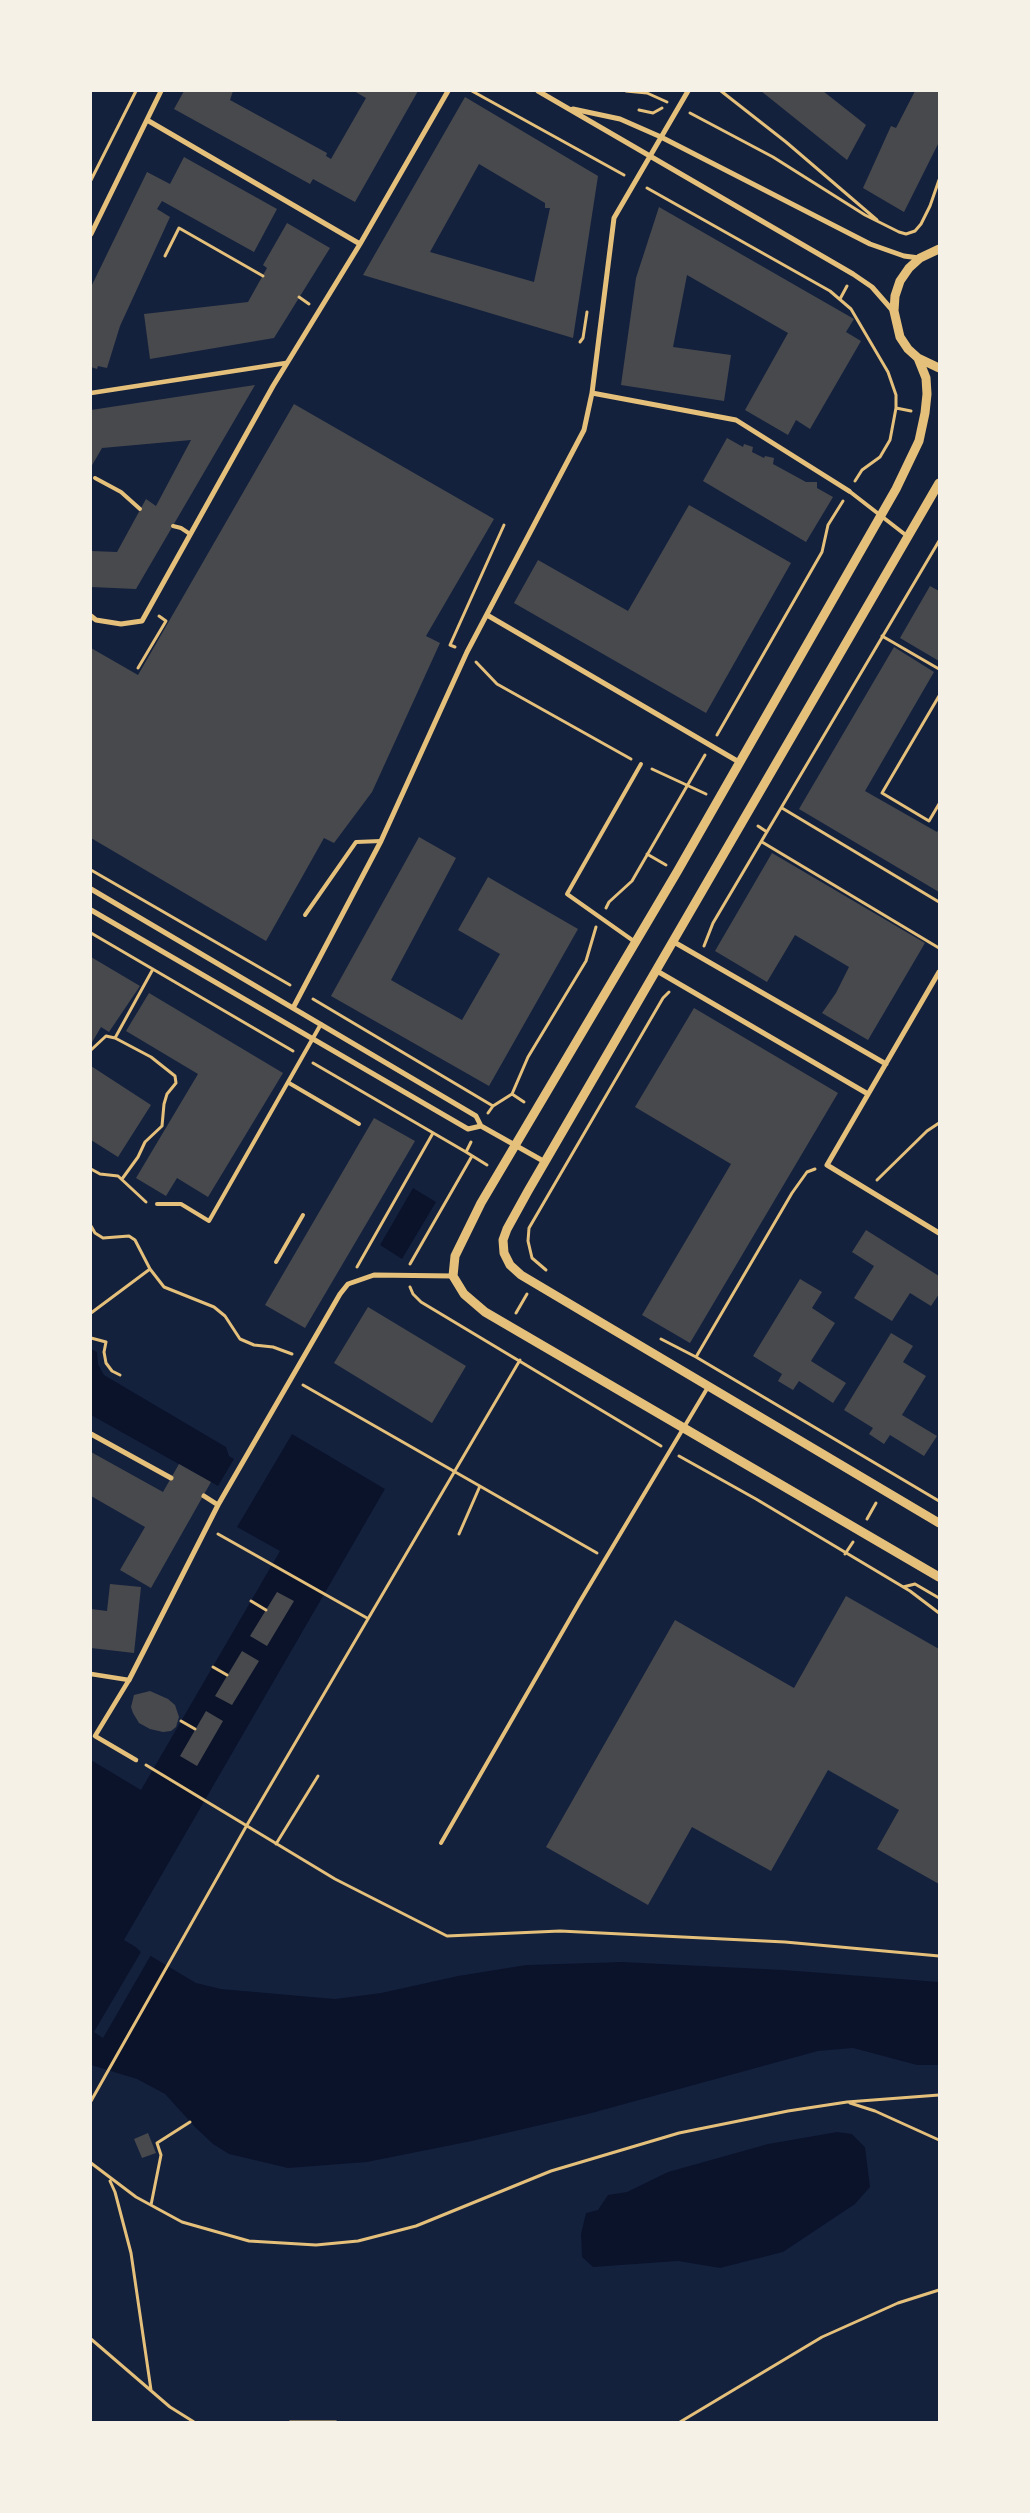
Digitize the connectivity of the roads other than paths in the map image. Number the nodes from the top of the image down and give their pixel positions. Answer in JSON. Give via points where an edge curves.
{"nodes":[{"id":1,"x":162,"y":91,"type":"edge"},
{"id":2,"x":448,"y":91,"type":"edge"},
{"id":3,"x":538,"y":91,"type":"edge"},
{"id":4,"x":688,"y":91,"type":"edge"},
{"id":5,"x":567,"y":108,"type":"junction"},
{"id":6,"x":146,"y":120,"type":"junction"},
{"id":7,"x":661,"y":137,"type":"junction"},
{"id":8,"x":648,"y":157,"type":"junction"},
{"id":9,"x":91,"y":234,"type":"edge"},
{"id":10,"x":360,"y":244,"type":"junction"},
{"id":11,"x":937,"y":247,"type":"edge"},
{"id":12,"x":920,"y":258,"type":"junction"},
{"id":13,"x":894,"y":311,"type":"junction"},
{"id":14,"x":918,"y":358,"type":"junction"},
{"id":15,"x":286,"y":364,"type":"junction"},
{"id":16,"x":939,"y":368,"type":"edge"},
{"id":17,"x":91,"y":392,"type":"edge"},
{"id":18,"x":592,"y":394,"type":"junction"},
{"id":19,"x":95,"y":478,"type":"dead end"},
{"id":20,"x":939,"y":483,"type":"edge"},
{"id":21,"x":849,"y":491,"type":"joint"},
{"id":22,"x":140,"y":509,"type":"dead end"},
{"id":23,"x":881,"y":516,"type":"junction"},
{"id":24,"x":173,"y":526,"type":"dead end"},
{"id":25,"x":190,"y":534,"type":"junction"},
{"id":26,"x":907,"y":536,"type":"junction"},
{"id":27,"x":487,"y":615,"type":"junction"},
{"id":28,"x":91,"y":616,"type":"edge"},
{"id":29,"x":739,"y":762,"type":"junction"},
{"id":30,"x":641,"y":764,"type":"road end"},
{"id":31,"x":381,"y":842,"type":"junction"},
{"id":32,"x":91,"y":889,"type":"edge"},
{"id":33,"x":91,"y":910,"type":"edge"},
{"id":34,"x":305,"y":915,"type":"dead end"},
{"id":35,"x":635,"y":942,"type":"junction"},
{"id":36,"x":674,"y":942,"type":"junction"},
{"id":37,"x":657,"y":971,"type":"junction"},
{"id":38,"x":939,"y":972,"type":"edge"},
{"id":39,"x":293,"y":1008,"type":"junction"},
{"id":40,"x":320,"y":1024,"type":"junction"},
{"id":41,"x":313,"y":1039,"type":"junction"},
{"id":42,"x":886,"y":1064,"type":"junction"},
{"id":43,"x":289,"y":1083,"type":"junction"},
{"id":44,"x":868,"y":1094,"type":"junction"},
{"id":45,"x":359,"y":1124,"type":"dead end"},
{"id":46,"x":481,"y":1126,"type":"junction"},
{"id":47,"x":515,"y":1146,"type":"junction"},
{"id":48,"x":545,"y":1162,"type":"junction"},
{"id":49,"x":156,"y":1204,"type":"road end"},
{"id":50,"x":303,"y":1215,"type":"dead end"},
{"id":51,"x":939,"y":1233,"type":"edge"},
{"id":52,"x":276,"y":1262,"type":"dead end"},
{"id":53,"x":453,"y":1276,"type":"junction"},
{"id":54,"x":708,"y":1387,"type":"junction"},
{"id":55,"x":683,"y":1428,"type":"junction"},
{"id":56,"x":91,"y":1434,"type":"edge"},
{"id":57,"x":170,"y":1478,"type":"dead end"},
{"id":58,"x":204,"y":1496,"type":"dead end"},
{"id":59,"x":218,"y":1505,"type":"junction"},
{"id":60,"x":939,"y":1523,"type":"edge"},
{"id":61,"x":939,"y":1577,"type":"edge"},
{"id":62,"x":91,"y":1674,"type":"edge"},
{"id":63,"x":129,"y":1680,"type":"junction"},
{"id":64,"x":136,"y":1760,"type":"road end"},
{"id":65,"x":441,"y":1843,"type":"dead end"}],
"edges":[{"from":1,"to":6,"type":"street"},
{"from":2,"to":10,"type":"street"},
{"from":3,"to":5,"type":"street"},
{"from":4,"to":7,"type":"street"},
{"from":5,"to":7,"type":"street","via":[[620,119]]},
{"from":5,"to":8,"type":"street"},
{"from":6,"to":9,"type":"street"},
{"from":6,"to":10,"type":"street"},
{"from":7,"to":8,"type":"street"},
{"from":7,"to":12,"type":"street","via":[[870,244]]},
{"from":8,"to":13,"type":"street","via":[[853,274],[872,287]]},
{"from":8,"to":18,"type":"street","via":[[614,218]]},
{"from":10,"to":15,"type":"street"},
{"from":11,"to":12,"type":"street"},
{"from":12,"to":13,"type":"street","via":[[900,281]]},
{"from":13,"to":14,"type":"street","via":[[900,338]]},
{"from":14,"to":16,"type":"street"},
{"from":14,"to":23,"type":"street","via":[[926,378],[927,394],[919,441]]},
{"from":15,"to":17,"type":"street"},
{"from":15,"to":25,"type":"street"},
{"from":18,"to":21,"type":"street","via":[[736,420]]},
{"from":18,"to":27,"type":"street","via":[[584,430]]},
{"from":19,"to":22,"type":"lane","via":[[121,492]]},
{"from":20,"to":26,"type":"street"},
{"from":21,"to":23,"type":"lane"},
{"from":23,"to":26,"type":"lane"},
{"from":23,"to":29,"type":"street"},
{"from":24,"to":25,"type":"lane"},
{"from":25,"to":28,"type":"street","via":[[142,620],[121,624],[96,620]]},
{"from":26,"to":36,"type":"street"},
{"from":27,"to":29,"type":"street"},
{"from":27,"to":31,"type":"street"},
{"from":29,"to":35,"type":"street"},
{"from":30,"to":35,"type":"lane","via":[[567,894]]},
{"from":31,"to":34,"type":"lane","via":[[356,842]]},
{"from":31,"to":39,"type":"street"},
{"from":32,"to":39,"type":"street"},
{"from":33,"to":41,"type":"street"},
{"from":35,"to":47,"type":"street"},
{"from":36,"to":37,"type":"street"},
{"from":36,"to":42,"type":"street"},
{"from":37,"to":44,"type":"street"},
{"from":37,"to":48,"type":"street"},
{"from":38,"to":42,"type":"street"},
{"from":39,"to":40,"type":"street"},
{"from":40,"to":41,"type":"lane"},
{"from":40,"to":46,"type":"street","via":[[476,1116]]},
{"from":41,"to":43,"type":"lane"},
{"from":41,"to":46,"type":"street","via":[[468,1129]]},
{"from":42,"to":44,"type":"street"},
{"from":43,"to":45,"type":"lane"},
{"from":43,"to":49,"type":"lane","via":[[209,1222],[181,1204]]},
{"from":44,"to":51,"type":"street","via":[[827,1165]]},
{"from":46,"to":47,"type":"street"},
{"from":47,"to":48,"type":"street"},
{"from":47,"to":53,"type":"street","via":[[461,1239]]},
{"from":48,"to":54,"type":"street","via":[[507,1229],[504,1253],[510,1265]]},
{"from":50,"to":52,"type":"lane"},
{"from":53,"to":55,"type":"street","via":[[464,1294],[485,1312]]},
{"from":53,"to":59,"type":"street","via":[[374,1275],[348,1284],[302,1357]]},
{"from":54,"to":55,"type":"lane"},
{"from":54,"to":60,"type":"street"},
{"from":55,"to":61,"type":"street"},
{"from":55,"to":65,"type":"lane"},
{"from":56,"to":57,"type":"street"},
{"from":58,"to":59,"type":"street"},
{"from":59,"to":63,"type":"street"},
{"from":62,"to":63,"type":"street"},
{"from":63,"to":64,"type":"street","via":[[95,1736]]}]}
